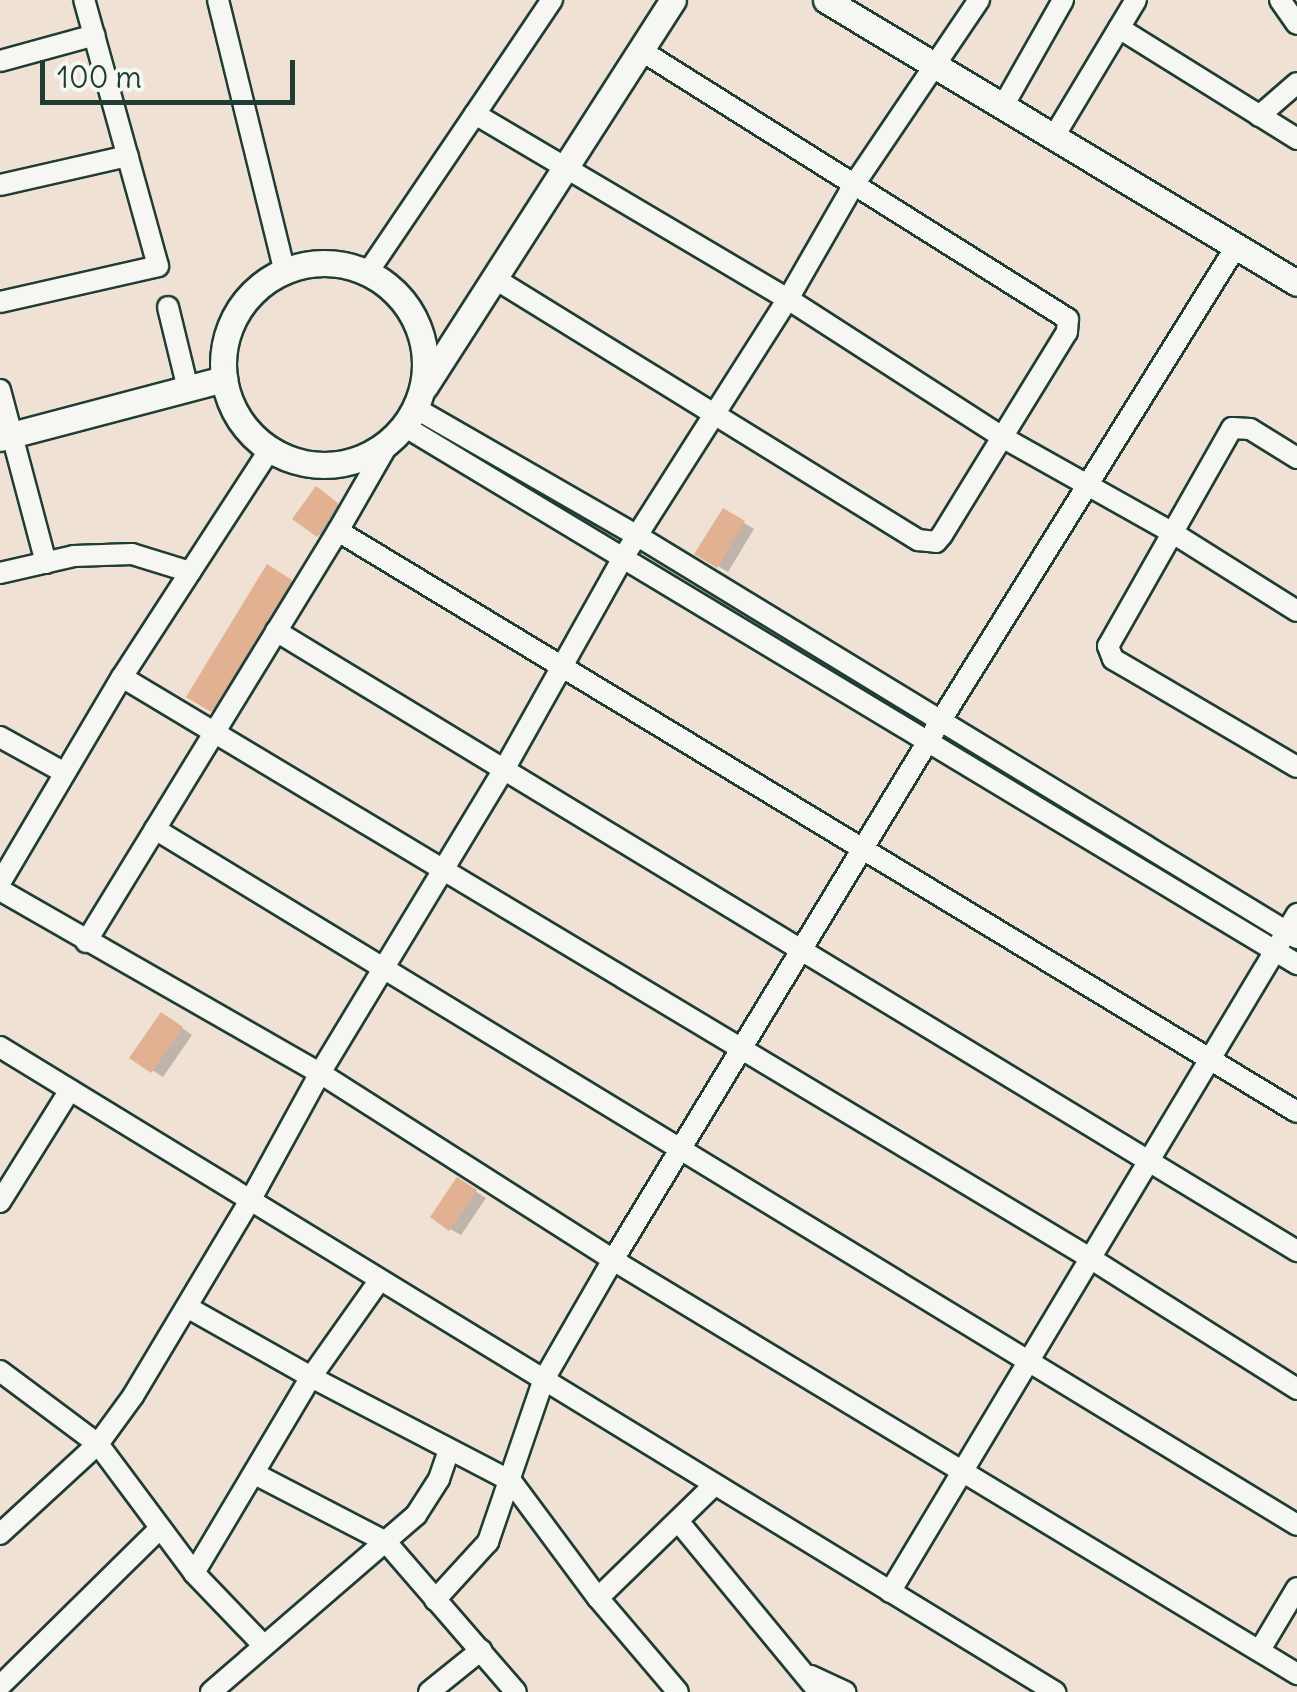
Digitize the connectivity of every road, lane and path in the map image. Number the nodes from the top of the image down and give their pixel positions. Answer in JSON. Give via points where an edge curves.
{"nodes":[{"id":1,"x":84,"y":0,"type":"edge"},
{"id":2,"x":218,"y":0,"type":"edge"},
{"id":3,"x":552,"y":0,"type":"edge"},
{"id":4,"x":674,"y":0,"type":"edge"},
{"id":5,"x":826,"y":0,"type":"edge"},
{"id":6,"x":979,"y":0,"type":"edge"},
{"id":7,"x":1063,"y":0,"type":"edge"},
{"id":8,"x":1136,"y":0,"type":"edge"},
{"id":9,"x":1280,"y":0,"type":"edge"},
{"id":10,"x":1297,"y":24,"type":"edge"},
{"id":11,"x":1119,"y":28,"type":"junction"},
{"id":12,"x":96,"y":35,"type":"junction"},
{"id":13,"x":642,"y":51,"type":"junction"},
{"id":14,"x":0,"y":61,"type":"edge"},
{"id":15,"x":934,"y":68,"type":"junction"},
{"id":16,"x":1297,"y":82,"type":"edge"},
{"id":17,"x":1002,"y":108,"type":"junction"},
{"id":18,"x":475,"y":114,"type":"junction"},
{"id":19,"x":1259,"y":116,"type":"junction"},
{"id":20,"x":1052,"y":138,"type":"junction"},
{"id":21,"x":1297,"y":139,"type":"edge"},
{"id":22,"x":128,"y":156,"type":"junction"},
{"id":23,"x":568,"y":168,"type":"junction"},
{"id":24,"x":0,"y":185,"type":"edge"},
{"id":25,"x":853,"y":186,"type":"junction"},
{"id":26,"x":1237,"y":246,"type":"junction"},
{"id":27,"x":284,"y":269,"type":"junction"},
{"id":28,"x":368,"y":272,"type":"junction"},
{"id":29,"x":497,"y":280,"type":"junction"},
{"id":30,"x":1297,"y":283,"type":"edge"},
{"id":31,"x":788,"y":299,"type":"junction"},
{"id":32,"x":0,"y":302,"type":"edge"},
{"id":33,"x":168,"y":306,"type":"dead end"},
{"id":34,"x":224,"y":379,"type":"junction"},
{"id":35,"x":0,"y":390,"type":"edge"},
{"id":36,"x":188,"y":390,"type":"junction"},
{"id":37,"x":714,"y":413,"type":"junction"},
{"id":38,"x":408,"y":415,"type":"junction"},
{"id":39,"x":6,"y":437,"type":"edge"},
{"id":40,"x":1002,"y":437,"type":"junction"},
{"id":41,"x":270,"y":449,"type":"junction"},
{"id":42,"x":1297,"y":458,"type":"edge"},
{"id":43,"x":1088,"y":484,"type":"junction"},
{"id":44,"x":338,"y":531,"type":"junction"},
{"id":45,"x":1174,"y":533,"type":"junction"},
{"id":46,"x":636,"y":536,"type":"junction"},
{"id":47,"x":624,"y":556,"type":"junction"},
{"id":48,"x":46,"y":562,"type":"junction"},
{"id":49,"x":190,"y":572,"type":"junction"},
{"id":50,"x":0,"y":573,"type":"edge"},
{"id":51,"x":1297,"y":611,"type":"edge"},
{"id":52,"x":276,"y":631,"type":"junction"},
{"id":53,"x":562,"y":668,"type":"junction"},
{"id":54,"x":122,"y":677,"type":"junction"},
{"id":55,"x":216,"y":730,"type":"junction"},
{"id":56,"x":934,"y":732,"type":"junction"},
{"id":57,"x":2,"y":743,"type":"edge"},
{"id":58,"x":1297,"y":767,"type":"edge"},
{"id":59,"x":505,"y":768,"type":"junction"},
{"id":60,"x":65,"y":773,"type":"junction"},
{"id":61,"x":155,"y":829,"type":"junction"},
{"id":62,"x":862,"y":850,"type":"junction"},
{"id":63,"x":442,"y":867,"type":"junction"},
{"id":64,"x":0,"y":886,"type":"edge"},
{"id":65,"x":1289,"y":934,"type":"edge"},
{"id":66,"x":86,"y":942,"type":"junction"},
{"id":67,"x":800,"y":952,"type":"junction"},
{"id":68,"x":1297,"y":964,"type":"edge"},
{"id":69,"x":384,"y":966,"type":"junction"},
{"id":70,"x":742,"y":1049,"type":"junction"},
{"id":71,"x":3,"y":1056,"type":"edge"},
{"id":72,"x":1210,"y":1059,"type":"junction"},
{"id":73,"x":320,"y":1073,"type":"junction"},
{"id":74,"x":70,"y":1090,"type":"junction"},
{"id":75,"x":1297,"y":1112,"type":"edge"},
{"id":76,"x":680,"y":1150,"type":"junction"},
{"id":77,"x":1148,"y":1161,"type":"junction"},
{"id":78,"x":252,"y":1199,"type":"junction"},
{"id":79,"x":0,"y":1202,"type":"edge"},
{"id":80,"x":1297,"y":1251,"type":"edge"},
{"id":81,"x":1090,"y":1258,"type":"junction"},
{"id":82,"x":614,"y":1260,"type":"junction"},
{"id":83,"x":379,"y":1281,"type":"junction"},
{"id":84,"x":187,"y":1307,"type":"junction"},
{"id":85,"x":1028,"y":1361,"type":"junction"},
{"id":86,"x":0,"y":1370,"type":"edge"},
{"id":87,"x":311,"y":1378,"type":"junction"},
{"id":88,"x":543,"y":1382,"type":"junction"},
{"id":89,"x":1297,"y":1389,"type":"edge"},
{"id":90,"x":98,"y":1444,"type":"junction"},
{"id":91,"x":449,"y":1450,"type":"junction"},
{"id":92,"x":962,"y":1470,"type":"junction"},
{"id":93,"x":255,"y":1474,"type":"junction"},
{"id":94,"x":510,"y":1481,"type":"junction"},
{"id":95,"x":713,"y":1486,"type":"junction"},
{"id":96,"x":678,"y":1521,"type":"junction"},
{"id":97,"x":1297,"y":1525,"type":"edge"},
{"id":98,"x":160,"y":1528,"type":"junction"},
{"id":99,"x":0,"y":1534,"type":"edge"},
{"id":100,"x":386,"y":1542,"type":"junction"},
{"id":101,"x":194,"y":1573,"type":"junction"},
{"id":102,"x":1297,"y":1588,"type":"edge"},
{"id":103,"x":890,"y":1592,"type":"junction"},
{"id":104,"x":598,"y":1598,"type":"junction"},
{"id":105,"x":435,"y":1600,"type":"junction"},
{"id":106,"x":262,"y":1644,"type":"junction"},
{"id":107,"x":481,"y":1650,"type":"junction"},
{"id":108,"x":1260,"y":1650,"type":"junction"},
{"id":109,"x":802,"y":1672,"type":"junction"},
{"id":110,"x":1297,"y":1674,"type":"edge"},
{"id":111,"x":0,"y":1686,"type":"edge"},
{"id":112,"x":211,"y":1692,"type":"edge"},
{"id":113,"x":429,"y":1692,"type":"edge"},
{"id":114,"x":516,"y":1692,"type":"edge"},
{"id":115,"x":678,"y":1692,"type":"edge"},
{"id":116,"x":819,"y":1692,"type":"edge"},
{"id":117,"x":845,"y":1692,"type":"edge"},
{"id":118,"x":1055,"y":1692,"type":"edge"}],
"edges":[{"from":1,"to":12,"type":"street"},
{"from":2,"to":27,"type":"street"},
{"from":3,"to":18,"type":"street"},
{"from":4,"to":13,"type":"street"},
{"from":5,"to":15,"type":"street"},
{"from":6,"to":15,"type":"street"},
{"from":7,"to":17,"type":"street"},
{"from":8,"to":11,"type":"street"},
{"from":9,"to":10,"type":"street"},
{"from":11,"to":19,"type":"street"},
{"from":11,"to":20,"type":"street"},
{"from":12,"to":14,"type":"street"},
{"from":12,"to":22,"type":"street"},
{"from":13,"to":23,"type":"street"},
{"from":13,"to":25,"type":"street"},
{"from":15,"to":17,"type":"street"},
{"from":15,"to":25,"type":"street"},
{"from":16,"to":19,"type":"street"},
{"from":17,"to":20,"type":"street"},
{"from":18,"to":23,"type":"street"},
{"from":18,"to":28,"type":"street"},
{"from":19,"to":21,"type":"street"},
{"from":20,"to":26,"type":"street"},
{"from":22,"to":24,"type":"street"},
{"from":22,"to":32,"type":"street","via":[[158,266]]},
{"from":23,"to":29,"type":"street"},
{"from":23,"to":31,"type":"street"},
{"from":25,"to":31,"type":"street"},
{"from":25,"to":40,"type":"street","via":[[1068,320],[1068,332]]},
{"from":26,"to":30,"type":"street"},
{"from":26,"to":43,"type":"street"},
{"from":27,"to":28,"type":"street","via":[[339,263]]},
{"from":27,"to":34,"type":"street","via":[[234,317],[224,347]]},
{"from":28,"to":38,"type":"street","via":[[397,292],[416,321],[425,355]]},
{"from":29,"to":37,"type":"street"},
{"from":29,"to":38,"type":"street"},
{"from":31,"to":37,"type":"street"},
{"from":31,"to":40,"type":"street"},
{"from":33,"to":36,"type":"street"},
{"from":34,"to":36,"type":"street"},
{"from":34,"to":41,"type":"street","via":[[232,407]]},
{"from":35,"to":39,"type":"street"},
{"from":36,"to":39,"type":"street"},
{"from":37,"to":40,"type":"street","via":[[928,543],[942,535]]},
{"from":37,"to":46,"type":"street"},
{"from":38,"to":41,"type":"street","via":[[353,460],[325,465]]},
{"from":38,"to":44,"type":"street"},
{"from":38,"to":46,"type":"street"},
{"from":38,"to":47,"type":"street"},
{"from":39,"to":48,"type":"street"},
{"from":40,"to":43,"type":"street"},
{"from":41,"to":49,"type":"street"},
{"from":42,"to":45,"type":"street","via":[[1250,429],[1232,428]]},
{"from":43,"to":45,"type":"street"},
{"from":43,"to":56,"type":"street"},
{"from":44,"to":52,"type":"street"},
{"from":44,"to":53,"type":"street"},
{"from":45,"to":51,"type":"street"},
{"from":45,"to":58,"type":"street","via":[[1108,653]]},
{"from":46,"to":47,"type":"street"},
{"from":46,"to":56,"type":"street"},
{"from":47,"to":53,"type":"street"},
{"from":47,"to":56,"type":"street"},
{"from":48,"to":49,"type":"street","via":[[132,554]]},
{"from":48,"to":50,"type":"street"},
{"from":49,"to":54,"type":"street"},
{"from":52,"to":55,"type":"street"},
{"from":52,"to":59,"type":"street"},
{"from":53,"to":59,"type":"street"},
{"from":53,"to":62,"type":"street"},
{"from":54,"to":55,"type":"street"},
{"from":54,"to":60,"type":"street"},
{"from":55,"to":61,"type":"street"},
{"from":55,"to":63,"type":"street"},
{"from":56,"to":62,"type":"street"},
{"from":56,"to":65,"type":"street"},
{"from":57,"to":60,"type":"street"},
{"from":59,"to":63,"type":"street"},
{"from":59,"to":67,"type":"street"},
{"from":60,"to":64,"type":"street"},
{"from":61,"to":66,"type":"street"},
{"from":61,"to":69,"type":"street"},
{"from":62,"to":67,"type":"street"},
{"from":62,"to":72,"type":"street"},
{"from":63,"to":69,"type":"street"},
{"from":63,"to":70,"type":"street"},
{"from":64,"to":66,"type":"street"},
{"from":65,"to":68,"type":"street"},
{"from":65,"to":72,"type":"street"},
{"from":66,"to":73,"type":"street"},
{"from":67,"to":70,"type":"street"},
{"from":67,"to":77,"type":"street"},
{"from":69,"to":73,"type":"street"},
{"from":69,"to":76,"type":"street"},
{"from":70,"to":76,"type":"street"},
{"from":70,"to":81,"type":"street"},
{"from":71,"to":74,"type":"street"},
{"from":72,"to":75,"type":"street"},
{"from":72,"to":77,"type":"street"},
{"from":73,"to":78,"type":"street"},
{"from":73,"to":82,"type":"street"},
{"from":74,"to":78,"type":"street"},
{"from":74,"to":79,"type":"street"},
{"from":76,"to":82,"type":"street"},
{"from":76,"to":85,"type":"street"},
{"from":77,"to":80,"type":"street"},
{"from":77,"to":81,"type":"street"},
{"from":78,"to":83,"type":"street"},
{"from":78,"to":84,"type":"street"},
{"from":81,"to":85,"type":"street"},
{"from":81,"to":89,"type":"street"},
{"from":82,"to":88,"type":"street"},
{"from":82,"to":92,"type":"street"},
{"from":83,"to":87,"type":"street"},
{"from":83,"to":88,"type":"street"},
{"from":84,"to":87,"type":"street"},
{"from":84,"to":90,"type":"street"},
{"from":85,"to":92,"type":"street"},
{"from":85,"to":97,"type":"street"},
{"from":86,"to":90,"type":"street"},
{"from":87,"to":91,"type":"street"},
{"from":87,"to":93,"type":"street"},
{"from":88,"to":94,"type":"street"},
{"from":88,"to":95,"type":"street"},
{"from":90,"to":98,"type":"street"},
{"from":90,"to":99,"type":"street"},
{"from":91,"to":94,"type":"street"},
{"from":91,"to":100,"type":"street","via":[[430,1496]]},
{"from":92,"to":103,"type":"street"},
{"from":92,"to":108,"type":"street"},
{"from":93,"to":100,"type":"street"},
{"from":93,"to":101,"type":"street"},
{"from":94,"to":104,"type":"street"},
{"from":94,"to":105,"type":"street","via":[[482,1553]]},
{"from":95,"to":96,"type":"street"},
{"from":95,"to":103,"type":"street"},
{"from":96,"to":104,"type":"street"},
{"from":96,"to":109,"type":"street"},
{"from":98,"to":101,"type":"street"},
{"from":98,"to":111,"type":"street"},
{"from":100,"to":105,"type":"street"},
{"from":100,"to":106,"type":"street"},
{"from":101,"to":106,"type":"street"},
{"from":102,"to":108,"type":"street"},
{"from":103,"to":118,"type":"street"},
{"from":104,"to":115,"type":"street"},
{"from":105,"to":107,"type":"street"},
{"from":106,"to":112,"type":"street"},
{"from":107,"to":113,"type":"street"},
{"from":107,"to":114,"type":"street"},
{"from":108,"to":110,"type":"street"},
{"from":109,"to":116,"type":"street"},
{"from":109,"to":117,"type":"street"}]}
